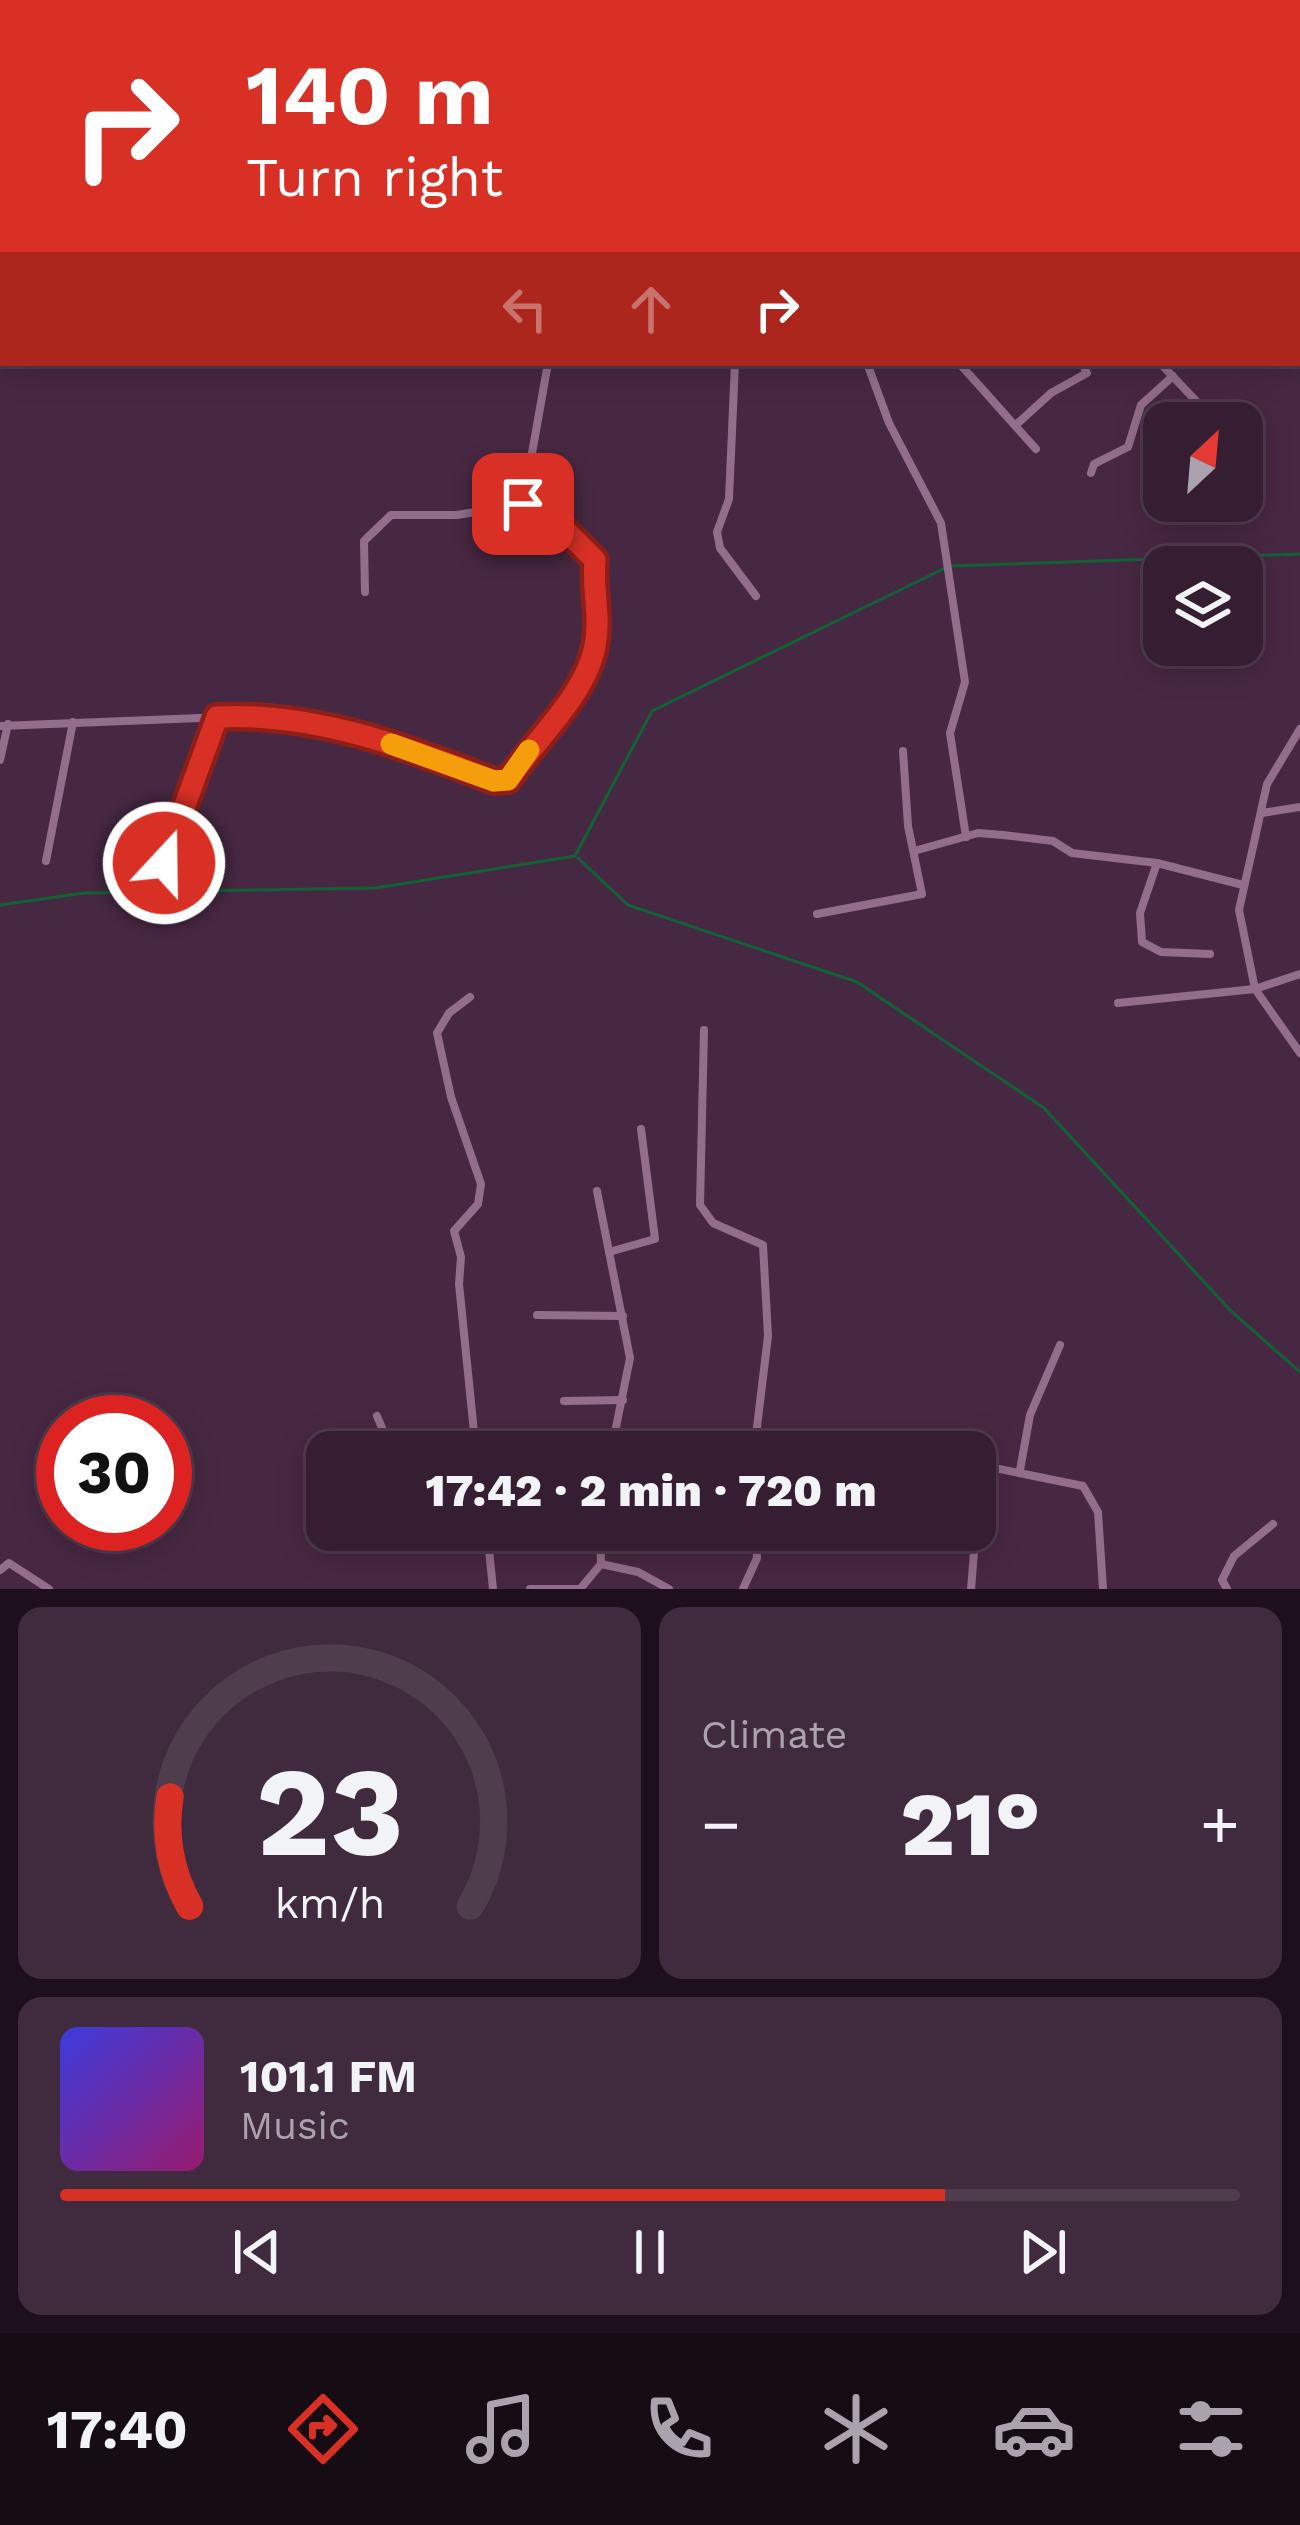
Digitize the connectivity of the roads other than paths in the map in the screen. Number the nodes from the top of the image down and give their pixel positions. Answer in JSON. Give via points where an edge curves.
{"nodes":[{"id":1,"x":547,"y":366,"type":"edge"},
{"id":2,"x":735,"y":366,"type":"edge"},
{"id":3,"x":868,"y":366,"type":"edge"},
{"id":4,"x":962,"y":366,"type":"edge"},
{"id":5,"x":1084,"y":366,"type":"edge"},
{"id":6,"x":1163,"y":366,"type":"edge"},
{"id":7,"x":1173,"y":376,"type":"junction"},
{"id":8,"x":1197,"y":402,"type":"edge"},
{"id":9,"x":1018,"y":423,"type":"junction"},
{"id":10,"x":1036,"y":449,"type":"dead end"},
{"id":11,"x":1090,"y":473,"type":"dead end"},
{"id":12,"x":523,"y":504,"type":"junction"},
{"id":13,"x":365,"y":592,"type":"dead end"},
{"id":14,"x":757,"y":596,"type":"dead end"},
{"id":15,"x":217,"y":717,"type":"junction"},
{"id":16,"x":73,"y":722,"type":"junction"},
{"id":17,"x":4,"y":725,"type":"edge"},
{"id":18,"x":1300,"y":729,"type":"edge"},
{"id":19,"x":903,"y":752,"type":"dead end"},
{"id":20,"x":0,"y":760,"type":"edge"},
{"id":21,"x":1300,"y":807,"type":"edge"},
{"id":22,"x":1262,"y":813,"type":"junction"},
{"id":23,"x":966,"y":837,"type":"junction"},
{"id":24,"x":914,"y":851,"type":"junction"},
{"id":25,"x":46,"y":861,"type":"dead end"},
{"id":26,"x":1157,"y":863,"type":"junction"},
{"id":27,"x":158,"y":876,"type":"dead end"},
{"id":28,"x":1244,"y":885,"type":"junction"},
{"id":29,"x":817,"y":914,"type":"dead end"},
{"id":30,"x":1210,"y":954,"type":"dead end"},
{"id":31,"x":1300,"y":974,"type":"edge"},
{"id":32,"x":1255,"y":989,"type":"junction"},
{"id":33,"x":470,"y":997,"type":"dead end"},
{"id":34,"x":1118,"y":1003,"type":"dead end"},
{"id":35,"x":704,"y":1030,"type":"dead end"},
{"id":36,"x":1298,"y":1049,"type":"edge"},
{"id":37,"x":641,"y":1129,"type":"dead end"},
{"id":38,"x":597,"y":1191,"type":"dead end"},
{"id":39,"x":609,"y":1252,"type":"junction"},
{"id":40,"x":536,"y":1316,"type":"dead end"},
{"id":41,"x":623,"y":1316,"type":"junction"},
{"id":42,"x":1060,"y":1345,"type":"dead end"},
{"id":43,"x":623,"y":1400,"type":"junction"},
{"id":44,"x":564,"y":1401,"type":"dead end"},
{"id":45,"x":377,"y":1416,"type":"dead end"},
{"id":46,"x":383,"y":1431,"type":"edge"},
{"id":47,"x":474,"y":1431,"type":"edge"},
{"id":48,"x":616,"y":1431,"type":"edge"},
{"id":49,"x":756,"y":1431,"type":"edge"},
{"id":50,"x":996,"y":1467,"type":"edge"},
{"id":51,"x":1020,"y":1471,"type":"junction"},
{"id":52,"x":1273,"y":1524,"type":"dead end"},
{"id":53,"x":489,"y":1551,"type":"edge"},
{"id":54,"x":601,"y":1551,"type":"edge"},
{"id":55,"x":757,"y":1551,"type":"edge"},
{"id":56,"x":974,"y":1552,"type":"dead end"},
{"id":57,"x":601,"y":1564,"type":"junction"},
{"id":58,"x":0,"y":1570,"type":"edge"},
{"id":59,"x":49,"y":1589,"type":"edge"},
{"id":60,"x":494,"y":1589,"type":"edge"},
{"id":61,"x":530,"y":1589,"type":"edge"},
{"id":62,"x":580,"y":1589,"type":"edge"},
{"id":63,"x":669,"y":1589,"type":"edge"},
{"id":64,"x":743,"y":1589,"type":"edge"},
{"id":65,"x":971,"y":1589,"type":"edge"},
{"id":66,"x":1103,"y":1589,"type":"edge"},
{"id":67,"x":1227,"y":1589,"type":"edge"}],
"edges":[{"from":1,"to":12,"type":"street"},
{"from":2,"to":14,"type":"street","via":[[729,499],[717,532]]},
{"from":3,"to":23,"type":"street","via":[[941,523],[965,682],[950,733]]},
{"from":4,"to":9,"type":"street"},
{"from":5,"to":9,"type":"street","via":[[1087,373]]},
{"from":6,"to":7,"type":"street"},
{"from":7,"to":8,"type":"street"},
{"from":7,"to":11,"type":"street","via":[[1141,405],[1128,447]]},
{"from":9,"to":10,"type":"street"},
{"from":12,"to":13,"type":"street","via":[[391,515],[364,541]]},
{"from":12,"to":15,"type":"street","via":[[528,521],[564,529],[595,560],[597,618],[583,673],[508,780],[323,724],[267,714]]},
{"from":15,"to":16,"type":"street"},
{"from":15,"to":27,"type":"street"},
{"from":16,"to":17,"type":"street"},
{"from":16,"to":25,"type":"street"},
{"from":17,"to":20,"type":"street"},
{"from":18,"to":22,"type":"street","via":[[1267,784]]},
{"from":19,"to":24,"type":"street"},
{"from":21,"to":22,"type":"street"},
{"from":22,"to":28,"type":"street"},
{"from":23,"to":24,"type":"street"},
{"from":23,"to":26,"type":"street","via":[[1053,841],[1072,853]]},
{"from":24,"to":29,"type":"street","via":[[922,894]]},
{"from":26,"to":28,"type":"street"},
{"from":26,"to":30,"type":"street","via":[[1140,913],[1142,942],[1161,952]]},
{"from":28,"to":32,"type":"street","via":[[1240,927]]},
{"from":31,"to":32,"type":"street"},
{"from":32,"to":34,"type":"street"},
{"from":32,"to":36,"type":"street"},
{"from":33,"to":47,"type":"street","via":[[436,1034],[481,1184],[478,1204],[453,1236]]},
{"from":35,"to":49,"type":"street","via":[[700,1205],[713,1223],[763,1245],[769,1322]]},
{"from":37,"to":39,"type":"street","via":[[655,1239]]},
{"from":38,"to":39,"type":"street"},
{"from":39,"to":41,"type":"street"},
{"from":40,"to":41,"type":"street"},
{"from":41,"to":43,"type":"street","via":[[630,1358]]},
{"from":42,"to":51,"type":"street","via":[[1030,1415]]},
{"from":43,"to":44,"type":"street"},
{"from":43,"to":48,"type":"street"},
{"from":45,"to":46,"type":"street"},
{"from":50,"to":51,"type":"street"},
{"from":51,"to":66,"type":"street","via":[[1064,1478],[1092,1496]]},
{"from":52,"to":67,"type":"street","via":[[1226,1564]]},
{"from":53,"to":60,"type":"street"},
{"from":54,"to":57,"type":"street"},
{"from":55,"to":64,"type":"street"},
{"from":56,"to":65,"type":"street"},
{"from":57,"to":62,"type":"street"},
{"from":57,"to":63,"type":"street"},
{"from":58,"to":59,"type":"street","via":[[9,1563]]},
{"from":61,"to":62,"type":"street"}]}
